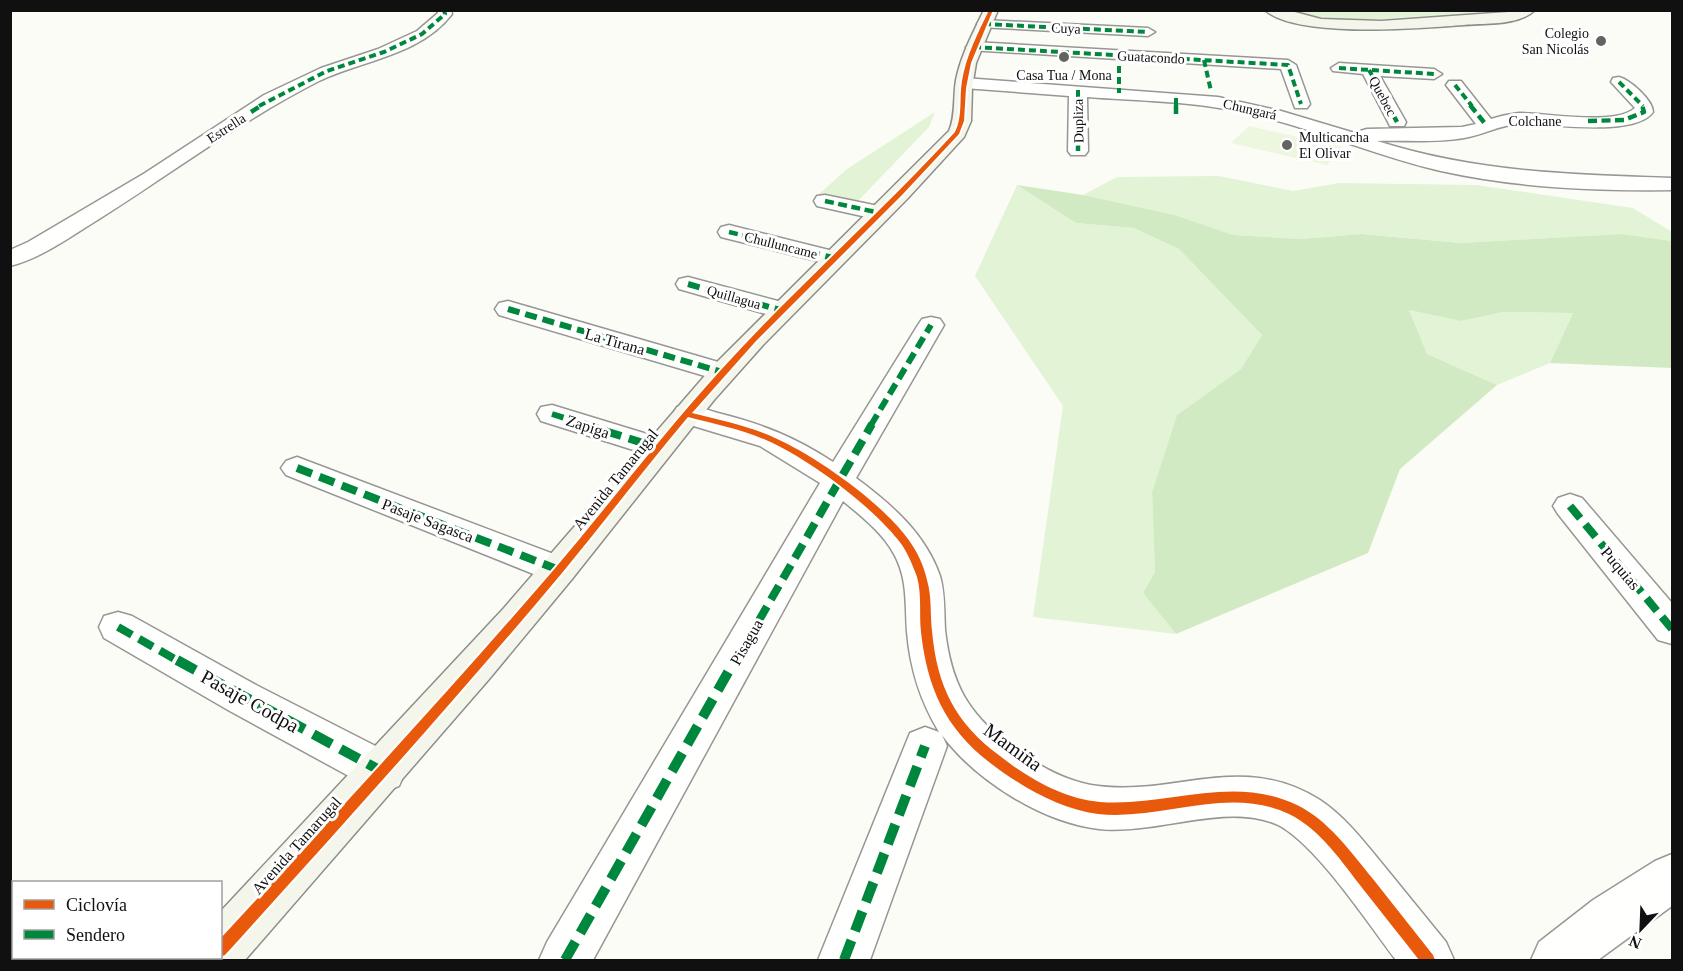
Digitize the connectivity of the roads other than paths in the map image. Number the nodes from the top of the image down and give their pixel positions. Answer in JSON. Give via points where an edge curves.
{"nodes":[{"id":1,"x":444,"y":10,"type":"edge"},
{"id":2,"x":1272,"y":10,"type":"edge"},
{"id":3,"x":1528,"y":10,"type":"edge"},
{"id":4,"x":983,"y":27,"type":"edge"},
{"id":5,"x":1148,"y":32,"type":"dead end"},
{"id":6,"x":1119,"y":55,"type":"junction"},
{"id":7,"x":1204,"y":60,"type":"junction"},
{"id":8,"x":1339,"y":68,"type":"dead end"},
{"id":9,"x":1369,"y":70,"type":"junction"},
{"id":10,"x":1434,"y":74,"type":"dead end"},
{"id":11,"x":1619,"y":82,"type":"dead end"},
{"id":12,"x":964,"y":83,"type":"junction"},
{"id":13,"x":1455,"y":85,"type":"dead end"},
{"id":14,"x":1078,"y":90,"type":"junction"},
{"id":15,"x":1211,"y":91,"type":"dead end"},
{"id":16,"x":1119,"y":93,"type":"junction"},
{"id":17,"x":1301,"y":104,"type":"dead end"},
{"id":18,"x":1397,"y":122,"type":"dead end"},
{"id":19,"x":1487,"y":126,"type":"junction"},
{"id":20,"x":1350,"y":138,"type":"junction"},
{"id":21,"x":1078,"y":151,"type":"dead end"},
{"id":22,"x":1672,"y":184,"type":"edge"},
{"id":23,"x":825,"y":201,"type":"dead end"},
{"id":24,"x":880,"y":213,"type":"junction"},
{"id":25,"x":729,"y":232,"type":"dead end"},
{"id":26,"x":833,"y":258,"type":"junction"},
{"id":27,"x":10,"y":259,"type":"edge"},
{"id":28,"x":688,"y":284,"type":"dead end"},
{"id":29,"x":508,"y":309,"type":"dead end"},
{"id":30,"x":780,"y":310,"type":"junction"},
{"id":31,"x":931,"y":325,"type":"dead end"},
{"id":32,"x":722,"y":372,"type":"junction"},
{"id":33,"x":552,"y":414,"type":"dead end"},
{"id":34,"x":688,"y":414,"type":"junction"},
{"id":35,"x":659,"y":448,"type":"junction"},
{"id":36,"x":297,"y":468,"type":"dead end"},
{"id":37,"x":837,"y":482,"type":"junction"},
{"id":38,"x":1570,"y":506,"type":"dead end"},
{"id":39,"x":559,"y":570,"type":"junction"},
{"id":40,"x":118,"y":627,"type":"dead end"},
{"id":41,"x":1672,"y":629,"type":"edge"},
{"id":42,"x":925,"y":746,"type":"dead end"},
{"id":43,"x":383,"y":772,"type":"junction"},
{"id":44,"x":1672,"y":878,"type":"edge"},
{"id":45,"x":222,"y":948,"type":"edge"},
{"id":46,"x":565,"y":960,"type":"edge"},
{"id":47,"x":844,"y":960,"type":"edge"},
{"id":48,"x":1428,"y":960,"type":"edge"},
{"id":49,"x":1557,"y":960,"type":"edge"}],
"edges":[{"from":1,"to":27,"type":"street","name":"Estrella","via":[[445,14],[422,34],[327,71],[270,99],[152,177]]},
{"from":2,"to":3,"type":"street","via":[[1309,21],[1360,26],[1495,18]]},
{"from":4,"to":5,"type":"street","name":"Cuya"},
{"from":4,"to":6,"type":"street","name":"Guatacondo"},
{"from":4,"to":12,"type":"street","name":"Avenida Tamarugal"},
{"from":6,"to":7,"type":"street","name":"Guatacondo"},
{"from":6,"to":16,"type":"street"},
{"from":7,"to":15,"type":"street"},
{"from":7,"to":17,"type":"street","name":"Guatacondo","via":[[1288,66]]},
{"from":8,"to":9,"type":"street"},
{"from":9,"to":10,"type":"street"},
{"from":9,"to":18,"type":"street","name":"Quebec"},
{"from":11,"to":19,"type":"street","name":"Colchane","via":[[1644,107],[1637,117],[1587,121],[1518,119]]},
{"from":12,"to":14,"type":"street","name":"Chungará"},
{"from":12,"to":24,"type":"street","name":"Avenida Tamarugal","via":[[962,125],[957,133]]},
{"from":13,"to":19,"type":"street"},
{"from":14,"to":16,"type":"street","name":"Chungará"},
{"from":14,"to":21,"type":"street","name":"Dupliza"},
{"from":16,"to":20,"type":"street","name":"Chungará","via":[[1176,107],[1218,102],[1255,109]]},
{"from":19,"to":20,"type":"street","name":"Colchane","via":[[1462,133],[1388,133]]},
{"from":20,"to":22,"type":"street","name":"Chungará","via":[[1440,165],[1496,175]]},
{"from":23,"to":24,"type":"street"},
{"from":24,"to":26,"type":"street","name":"Avenida Tamarugal"},
{"from":25,"to":26,"type":"street","name":"Chulluncame"},
{"from":26,"to":30,"type":"street","name":"Avenida Tamarugal"},
{"from":28,"to":30,"type":"street","name":"Quillagua"},
{"from":29,"to":32,"type":"street","name":"La Tirana"},
{"from":30,"to":32,"type":"street","name":"Avenida Tamarugal"},
{"from":31,"to":37,"type":"street","name":"Pisagua"},
{"from":32,"to":34,"type":"street","name":"Avenida Tamarugal"},
{"from":33,"to":35,"type":"street","name":"Zapiga"},
{"from":34,"to":35,"type":"street","name":"Avenida Tamarugal"},
{"from":34,"to":37,"type":"street","name":"Mamiña","via":[[770,439],[806,458]]},
{"from":35,"to":39,"type":"street","name":"Avenida Tamarugal"},
{"from":36,"to":39,"type":"street","name":"Pasaje Sagasca"},
{"from":37,"to":46,"type":"street","name":"Pisagua"},
{"from":37,"to":48,"type":"street","name":"Mamiña","via":[[900,535],[914,557],[922,580],[929,662],[936,687],[949,714],[985,752],[1056,796],[1099,808],[1140,807],[1201,797],[1257,798],[1293,809],[1333,840]]},
{"from":38,"to":41,"type":"street","name":"Puquias"},
{"from":39,"to":43,"type":"street","name":"Avenida Tamarugal"},
{"from":40,"to":43,"type":"street","name":"Pasaje Codpa"},
{"from":42,"to":47,"type":"street"},
{"from":43,"to":45,"type":"street","name":"Avenida Tamarugal"},
{"from":44,"to":49,"type":"street"}]}
